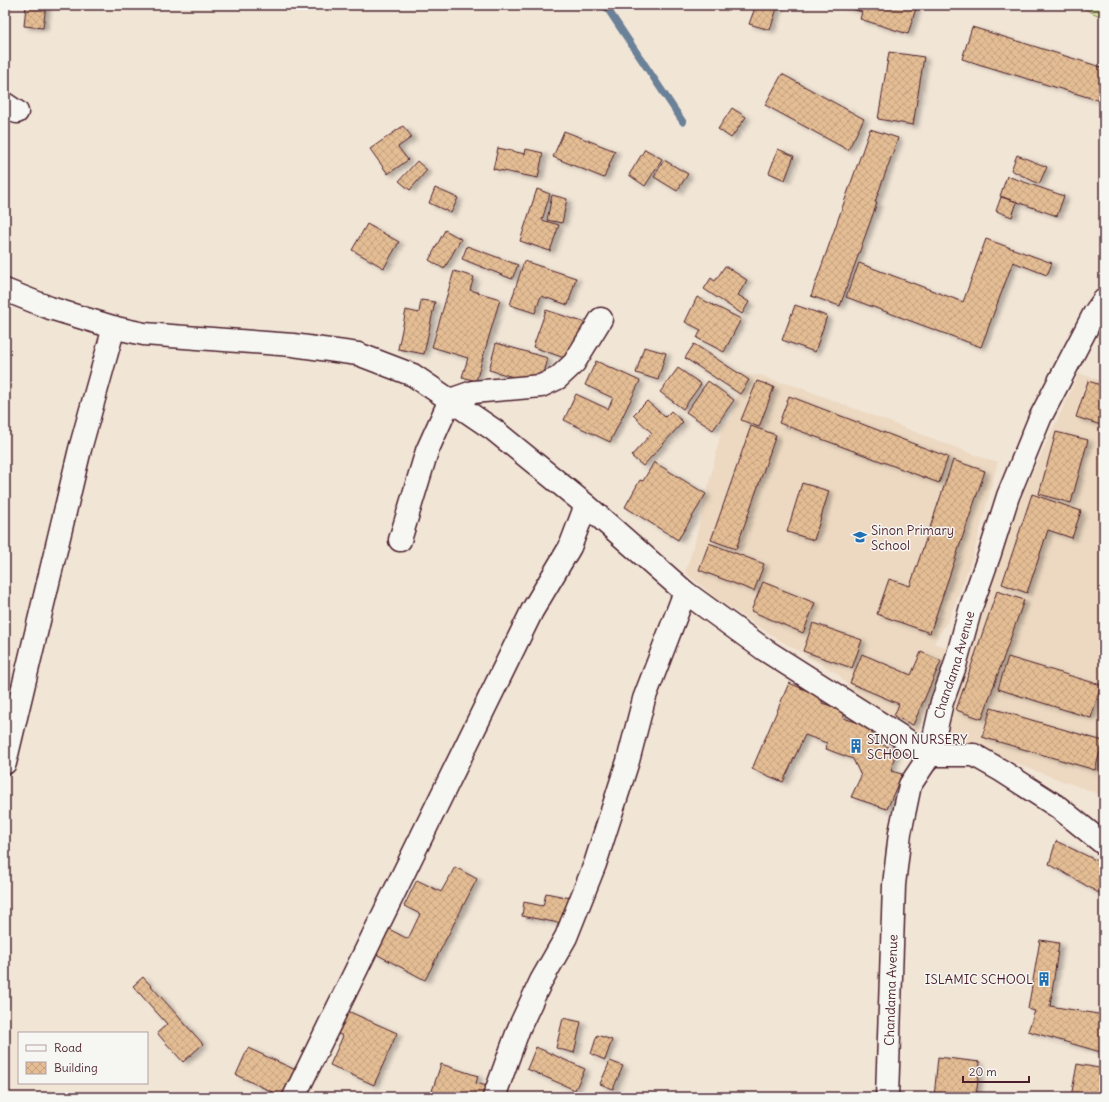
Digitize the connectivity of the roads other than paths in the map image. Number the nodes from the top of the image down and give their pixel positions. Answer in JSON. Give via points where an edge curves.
{"nodes":[{"id":1,"x":5,"y":290,"type":"edge"},
{"id":2,"x":1104,"y":300,"type":"edge"},
{"id":3,"x":601,"y":319,"type":"dead end"},
{"id":4,"x":114,"y":328,"type":"junction"},
{"id":5,"x":450,"y":400,"type":"junction"},
{"id":6,"x":586,"y":505,"type":"junction"},
{"id":7,"x":400,"y":540,"type":"dead end"},
{"id":8,"x":685,"y":592,"type":"junction"},
{"id":9,"x":930,"y":755,"type":"junction"},
{"id":10,"x":5,"y":763,"type":"edge"},
{"id":11,"x":1104,"y":844,"type":"edge"},
{"id":12,"x":294,"y":1097,"type":"edge"},
{"id":13,"x":494,"y":1097,"type":"edge"},
{"id":14,"x":887,"y":1097,"type":"edge"}],
"edges":[{"from":1,"to":4,"type":"street","via":[[50,308]]},
{"from":2,"to":9,"type":"street","name":"Chandama Avenue","via":[[1094,314],[1040,418],[1008,496],[942,702]]},
{"from":3,"to":5,"type":"street","via":[[574,363],[558,378],[541,386],[473,392]]},
{"from":4,"to":5,"type":"street","via":[[144,334],[293,345],[358,354],[413,375]]},
{"from":4,"to":10,"type":"street","via":[[80,449]]},
{"from":5,"to":6,"type":"street","via":[[494,430]]},
{"from":5,"to":7,"type":"street","via":[[427,451]]},
{"from":6,"to":8,"type":"street"},
{"from":6,"to":12,"type":"street","via":[[570,547],[532,611]]},
{"from":8,"to":9,"type":"street","via":[[765,650]]},
{"from":8,"to":13,"type":"street","via":[[644,699],[628,761],[595,864],[566,937],[541,981],[519,1028]]},
{"from":9,"to":11,"type":"street","via":[[974,755],[1058,807]]},
{"from":9,"to":14,"type":"street","name":"Chandama Avenue","via":[[910,785],[900,833],[894,885]]}]}
